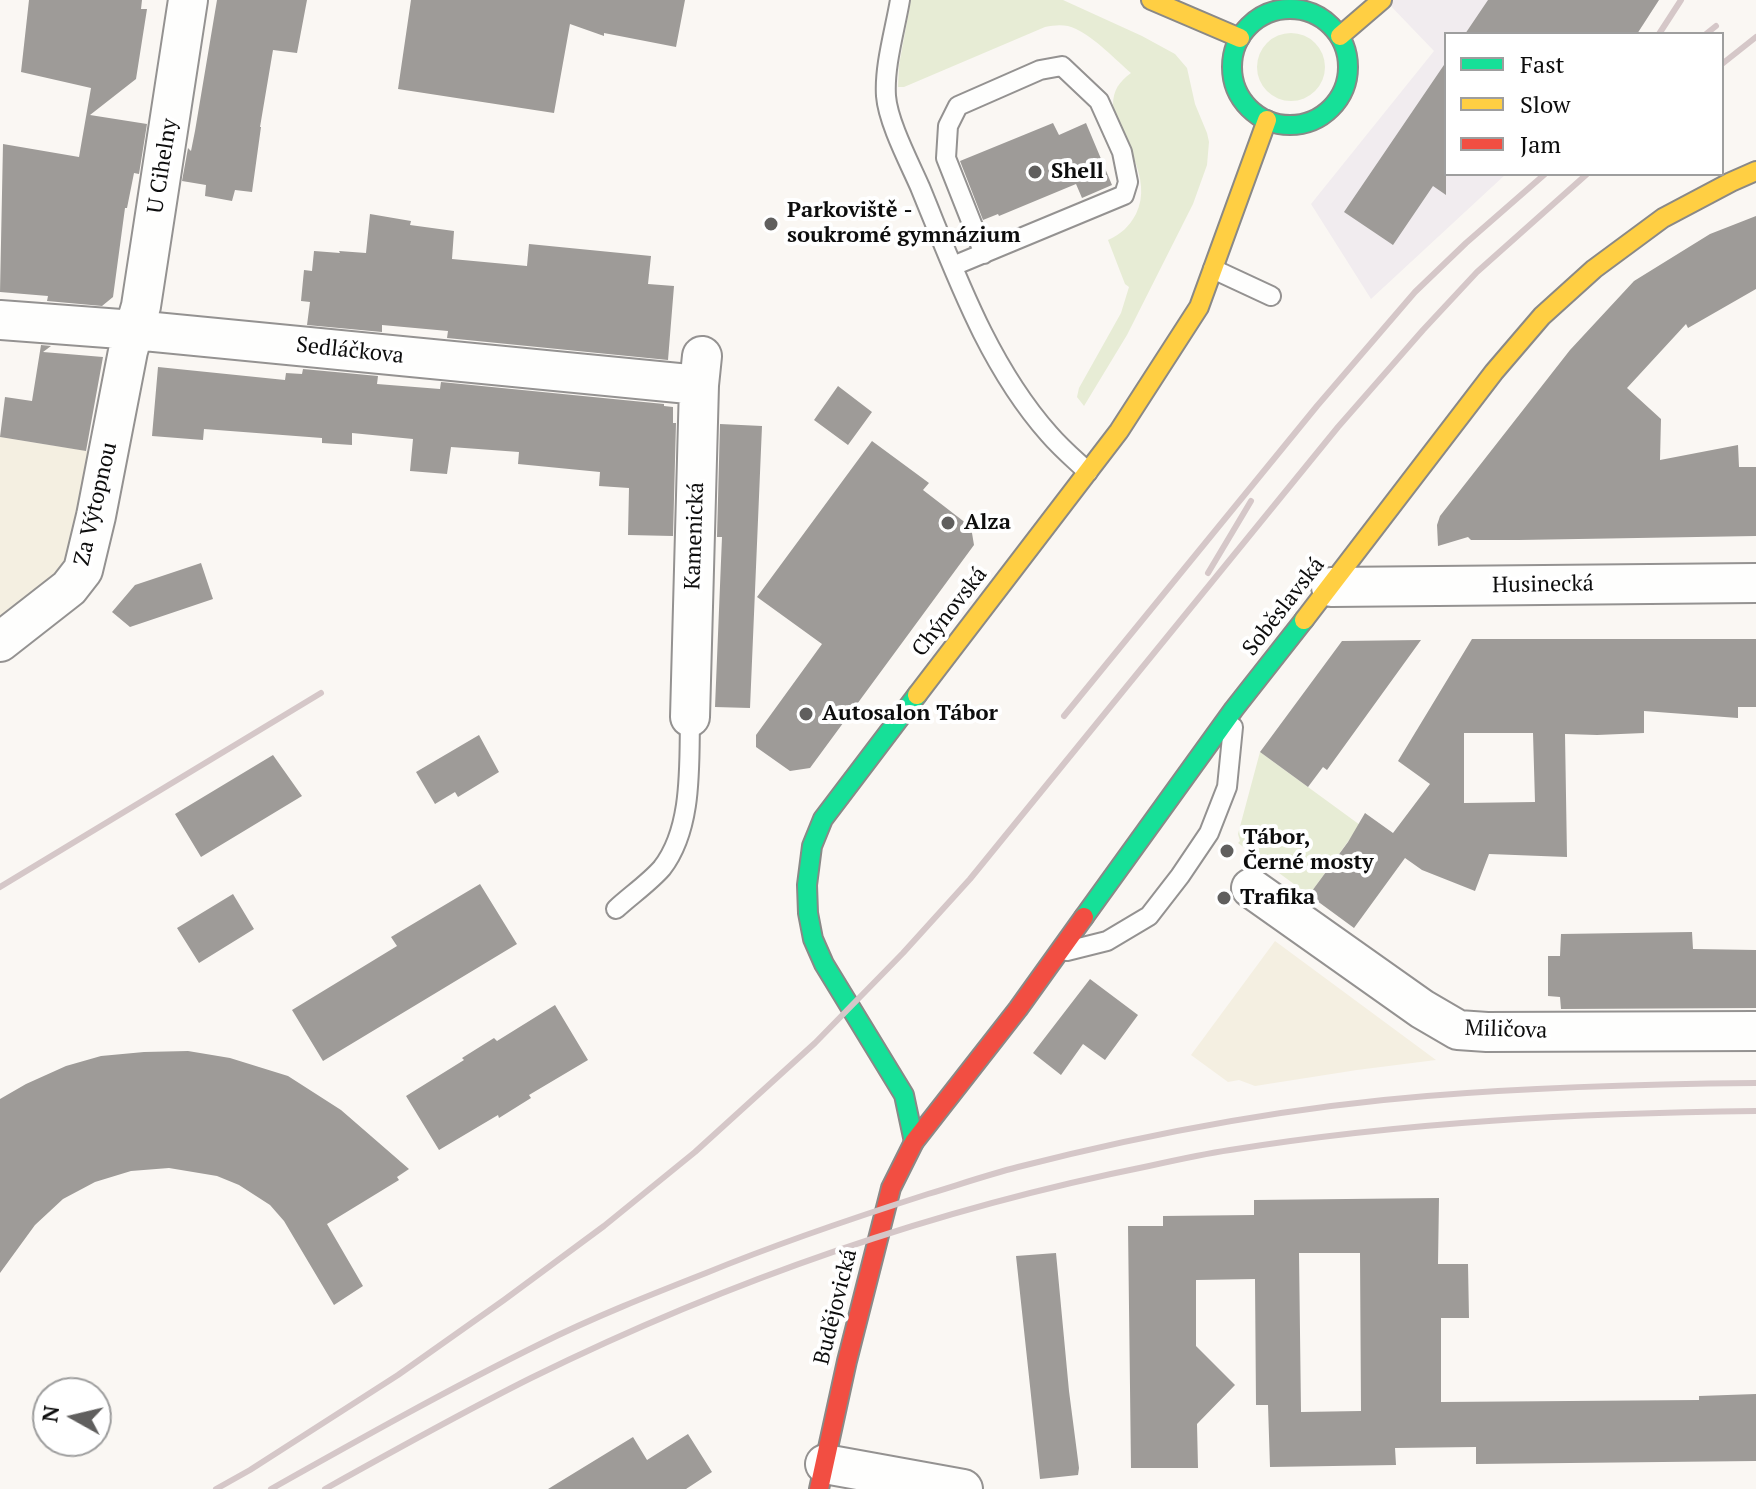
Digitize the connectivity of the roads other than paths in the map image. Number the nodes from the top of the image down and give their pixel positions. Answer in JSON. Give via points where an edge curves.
{"nodes":[{"id":1,"x":188,"y":0,"type":"edge"},
{"id":2,"x":900,"y":0,"type":"edge"},
{"id":3,"x":1151,"y":0,"type":"edge"},
{"id":4,"x":1382,"y":0,"type":"edge"},
{"id":5,"x":1340,"y":36,"type":"junction"},
{"id":6,"x":1240,"y":38,"type":"junction"},
{"id":7,"x":1267,"y":120,"type":"junction"},
{"id":8,"x":1756,"y":171,"type":"edge"},
{"id":9,"x":984,"y":254,"type":"junction"},
{"id":10,"x":953,"y":266,"type":"junction"},
{"id":11,"x":1213,"y":269,"type":"junction"},
{"id":12,"x":1271,"y":296,"type":"dead end"},
{"id":13,"x":0,"y":320,"type":"edge"},
{"id":14,"x":134,"y":330,"type":"junction"},
{"id":15,"x":701,"y":370,"type":"joint"},
{"id":16,"x":1088,"y":472,"type":"junction"},
{"id":17,"x":1756,"y":583,"type":"edge"},
{"id":18,"x":1331,"y":587,"type":"junction"},
{"id":19,"x":0,"y":642,"type":"edge"},
{"id":20,"x":1234,"y":709,"type":"junction"},
{"id":21,"x":690,"y":717,"type":"joint"},
{"id":22,"x":1251,"y":888,"type":"dead end"},
{"id":23,"x":616,"y":909,"type":"dead end"},
{"id":24,"x":1057,"y":954,"type":"junction"},
{"id":25,"x":1756,"y":1031,"type":"edge"},
{"id":26,"x":914,"y":1142,"type":"junction"},
{"id":27,"x":822,"y":1476,"type":"edge"},
{"id":28,"x":963,"y":1489,"type":"edge"}],
"edges":[{"from":1,"to":14,"type":"street","name":"U Cihelny"},
{"from":2,"to":10,"type":"lane","via":[[886,98]]},
{"from":3,"to":6,"type":"main road"},
{"from":4,"to":5,"type":"main road"},
{"from":5,"to":6,"type":"main road","via":[[1309,11],[1289,8],[1252,22]]},
{"from":5,"to":7,"type":"main road","via":[[1349,71],[1334,105],[1303,123]]},
{"from":6,"to":7,"type":"main road","via":[[1233,76],[1251,110]]},
{"from":7,"to":11,"type":"main road","name":"Chýnovská"},
{"from":8,"to":18,"type":"main road","name":"Soběslavská","via":[[1663,218],[1542,316]]},
{"from":9,"to":9,"type":"lane","via":[[946,158],[948,126],[958,106],[1040,70],[1062,66],[1099,101],[1122,152],[1128,182],[1124,195]]},
{"from":9,"to":10,"type":"lane"},
{"from":10,"to":16,"type":"lane","via":[[977,325],[1013,387],[1047,433]]},
{"from":11,"to":12,"type":"lane"},
{"from":11,"to":16,"type":"main road","name":"Chýnovská","via":[[1199,307]]},
{"from":13,"to":14,"type":"street","name":"Sedláčkova"},
{"from":14,"to":15,"type":"street","name":"Sedláčkova"},
{"from":14,"to":19,"type":"street","name":"Za Výtopnou","via":[[83,570],[59,597]]},
{"from":15,"to":21,"type":"street","name":"Kamenická"},
{"from":16,"to":26,"type":"main road","name":"Chýnovská","via":[[832,805],[812,846],[807,885],[813,939],[904,1095]]},
{"from":17,"to":18,"type":"street","name":"Husinecká"},
{"from":18,"to":20,"type":"main road","name":"Soběslavská"},
{"from":20,"to":24,"type":"main road","name":"Soběslavská"},
{"from":20,"to":24,"type":"lane","via":[[1227,787],[1209,833],[1180,876],[1149,916],[1107,941]]},
{"from":21,"to":23,"type":"lane","via":[[689,786],[679,839],[662,868]]},
{"from":22,"to":25,"type":"street","name":"Miličova","via":[[1458,1030]]},
{"from":24,"to":26,"type":"main road","name":"Soběslavská"},
{"from":26,"to":27,"type":"main road","name":"Budějovická","via":[[891,1188]]},
{"from":27,"to":28,"type":"street"}]}
